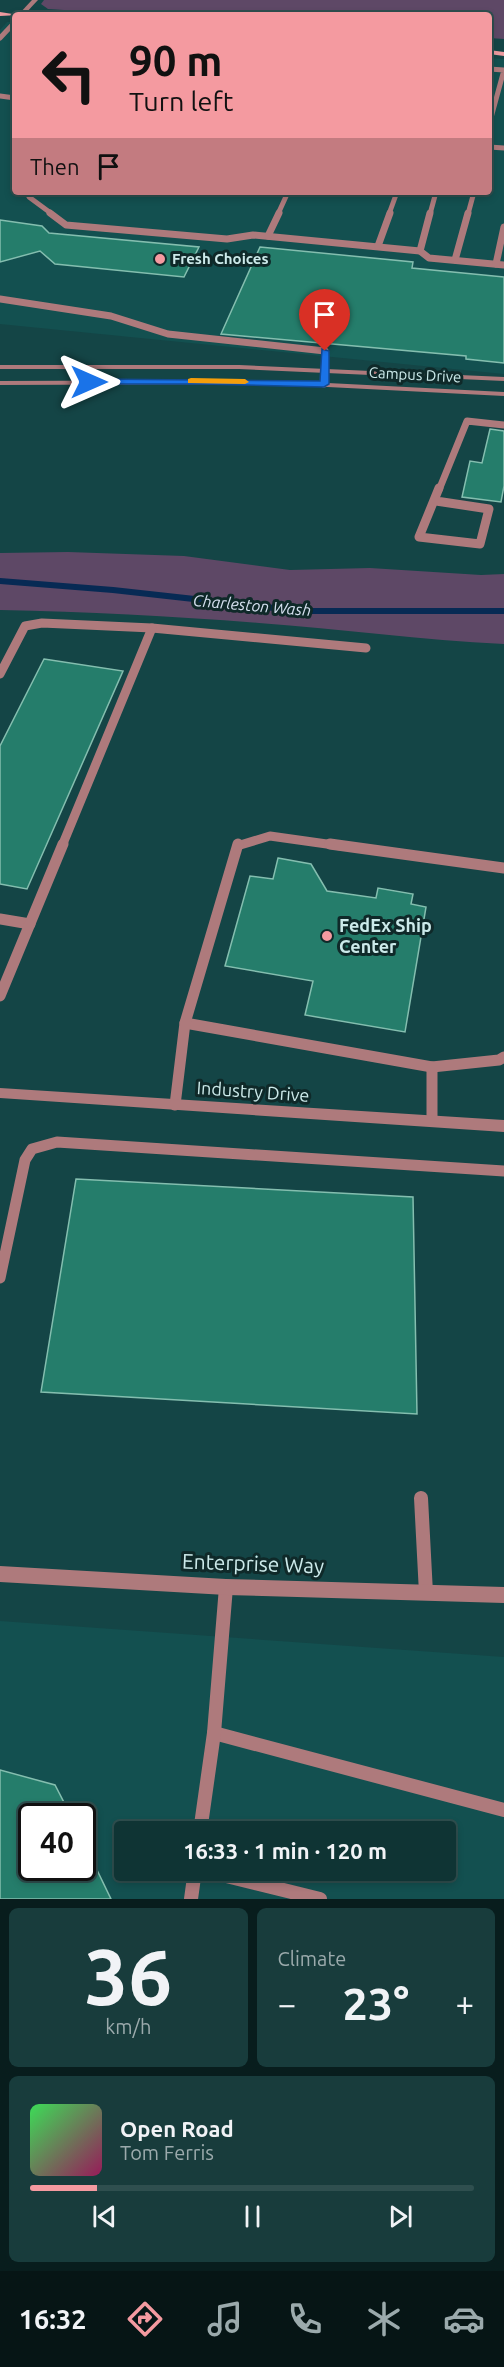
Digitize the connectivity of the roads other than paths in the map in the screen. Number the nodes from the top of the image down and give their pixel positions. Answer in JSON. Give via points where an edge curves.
{"nodes":[{"id":1,"x":35,"y":0,"type":"edge"},
{"id":2,"x":24,"y":12,"type":"edge"},
{"id":3,"x":12,"y":25,"type":"edge"},
{"id":4,"x":0,"y":38,"type":"edge"},
{"id":5,"x":492,"y":69,"type":"edge"},
{"id":6,"x":492,"y":100,"type":"edge"},
{"id":7,"x":504,"y":101,"type":"edge"},
{"id":8,"x":30,"y":195,"type":"edge"},
{"id":9,"x":287,"y":195,"type":"edge"},
{"id":10,"x":396,"y":195,"type":"edge"},
{"id":11,"x":435,"y":195,"type":"edge"},
{"id":12,"x":473,"y":195,"type":"edge"},
{"id":13,"x":504,"y":227,"type":"edge"},
{"id":14,"x":268,"y":236,"type":"junction"},
{"id":15,"x":378,"y":246,"type":"junction"},
{"id":16,"x":420,"y":251,"type":"junction"},
{"id":17,"x":455,"y":260,"type":"junction"},
{"id":18,"x":496,"y":264,"type":"junction"},
{"id":19,"x":504,"y":265,"type":"edge"},
{"id":20,"x":0,"y":299,"type":"edge"},
{"id":21,"x":0,"y":367,"type":"edge"},
{"id":22,"x":324,"y":370,"type":"junction"},
{"id":23,"x":504,"y":379,"type":"edge"},
{"id":24,"x":0,"y":382,"type":"edge"},
{"id":25,"x":324,"y":384,"type":"junction"},
{"id":26,"x":504,"y":394,"type":"edge"},
{"id":27,"x":504,"y":425,"type":"edge"},
{"id":28,"x":436,"y":501,"type":"junction"},
{"id":29,"x":152,"y":628,"type":"junction"},
{"id":30,"x":366,"y":648,"type":"dead end"},
{"id":31,"x":0,"y":674,"type":"edge"},
{"id":32,"x":504,"y":868,"type":"edge"},
{"id":33,"x":0,"y":919,"type":"edge"},
{"id":34,"x":30,"y":924,"type":"junction"},
{"id":35,"x":0,"y":996,"type":"edge"},
{"id":36,"x":185,"y":1023,"type":"junction"},
{"id":37,"x":504,"y":1057,"type":"edge"},
{"id":38,"x":432,"y":1067,"type":"junction"},
{"id":39,"x":0,"y":1093,"type":"edge"},
{"id":40,"x":175,"y":1105,"type":"junction"},
{"id":41,"x":432,"y":1121,"type":"junction"},
{"id":42,"x":504,"y":1126,"type":"edge"},
{"id":43,"x":504,"y":1171,"type":"edge"},
{"id":44,"x":0,"y":1278,"type":"edge"},
{"id":45,"x":421,"y":1498,"type":"dead end"},
{"id":46,"x":0,"y":1574,"type":"edge"},
{"id":47,"x":226,"y":1587,"type":"junction"},
{"id":48,"x":426,"y":1593,"type":"junction"},
{"id":49,"x":504,"y":1595,"type":"edge"},
{"id":50,"x":214,"y":1733,"type":"junction"},
{"id":51,"x":504,"y":1810,"type":"edge"},
{"id":52,"x":202,"y":1821,"type":"edge"},
{"id":53,"x":193,"y":1881,"type":"edge"},
{"id":54,"x":247,"y":1881,"type":"edge"},
{"id":55,"x":190,"y":1899,"type":"edge"},
{"id":56,"x":320,"y":1899,"type":"edge"}],
"edges":[{"from":1,"to":2,"type":"street"},
{"from":3,"to":4,"type":"lane"},
{"from":5,"to":6,"type":"lane","via":[[504,70]]},
{"from":6,"to":7,"type":"lane"},
{"from":8,"to":14,"type":"lane","via":[[66,225],[227,239]]},
{"from":9,"to":14,"type":"lane"},
{"from":10,"to":15,"type":"lane"},
{"from":11,"to":16,"type":"lane"},
{"from":12,"to":17,"type":"lane"},
{"from":13,"to":18,"type":"lane"},
{"from":14,"to":15,"type":"lane"},
{"from":15,"to":16,"type":"lane"},
{"from":16,"to":17,"type":"lane","via":[[429,258]]},
{"from":17,"to":18,"type":"lane"},
{"from":18,"to":19,"type":"lane"},
{"from":20,"to":22,"type":"lane","via":[[111,316],[168,334],[325,351]]},
{"from":21,"to":22,"type":"street","name":"Campus Drive"},
{"from":22,"to":23,"type":"street","name":"Campus Drive"},
{"from":22,"to":25,"type":"lane"},
{"from":24,"to":25,"type":"street","name":"Campus Drive"},
{"from":25,"to":26,"type":"street","name":"Campus Drive"},
{"from":27,"to":28,"type":"lane","via":[[467,421]]},
{"from":28,"to":28,"type":"lane","via":[[419,537],[480,544],[489,509]]},
{"from":29,"to":30,"type":"lane"},
{"from":29,"to":31,"type":"lane","via":[[42,623],[25,626]]},
{"from":29,"to":34,"type":"lane"},
{"from":32,"to":36,"type":"lane","via":[[270,836],[238,844]]},
{"from":33,"to":34,"type":"lane"},
{"from":34,"to":35,"type":"lane"},
{"from":36,"to":38,"type":"lane"},
{"from":36,"to":40,"type":"lane"},
{"from":37,"to":38,"type":"lane"},
{"from":38,"to":41,"type":"lane"},
{"from":39,"to":40,"type":"street","name":"Industry Drive"},
{"from":40,"to":41,"type":"street","name":"Industry Drive"},
{"from":41,"to":42,"type":"street","name":"Industry Drive"},
{"from":43,"to":44,"type":"lane","via":[[57,1142],[32,1149],[25,1160]]},
{"from":45,"to":48,"type":"lane"},
{"from":46,"to":47,"type":"street","name":"Enterprise Way"},
{"from":47,"to":48,"type":"street","name":"Enterprise Way"},
{"from":47,"to":50,"type":"lane"},
{"from":48,"to":49,"type":"street","name":"Enterprise Way"},
{"from":50,"to":51,"type":"lane"},
{"from":50,"to":52,"type":"lane"},
{"from":53,"to":55,"type":"lane"},
{"from":54,"to":56,"type":"lane"}]}
